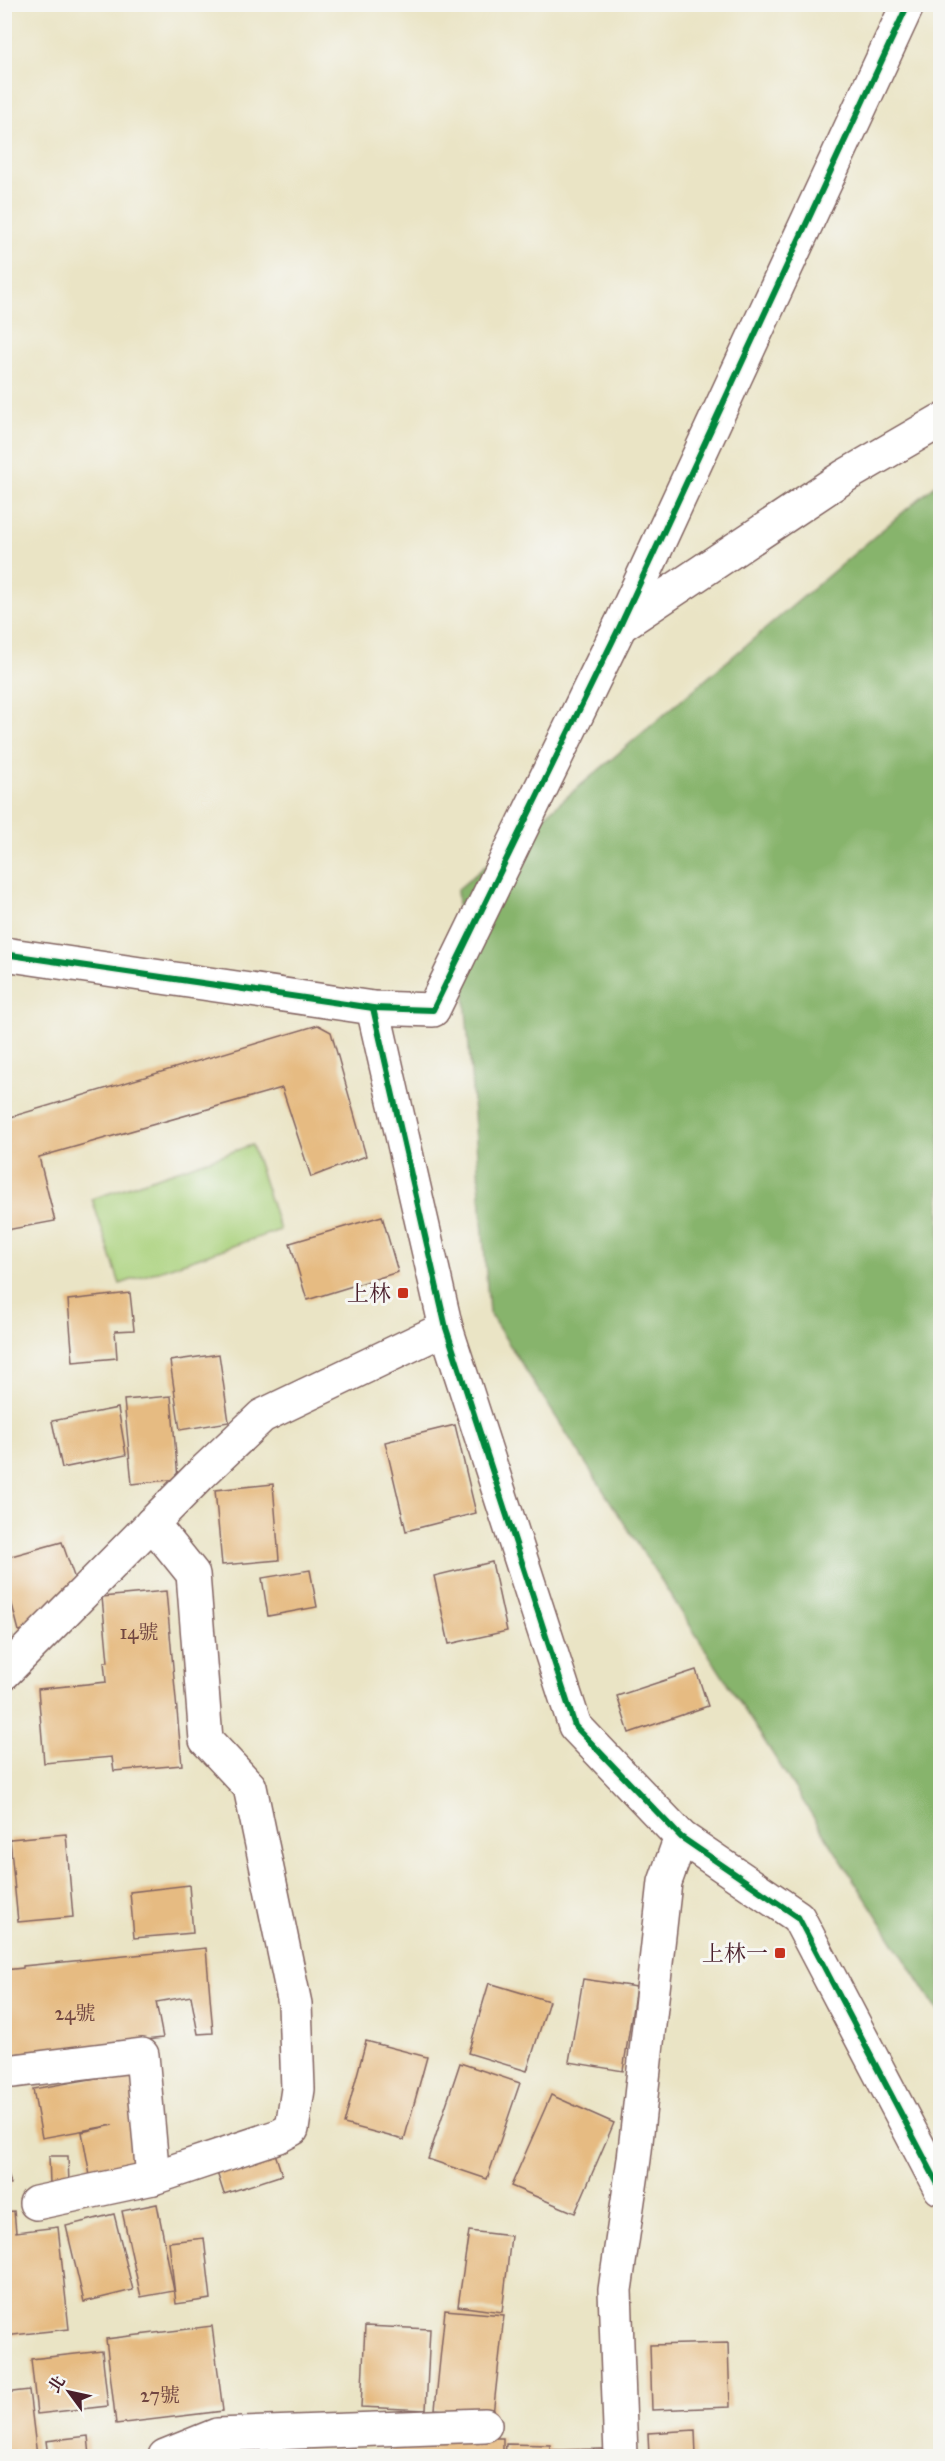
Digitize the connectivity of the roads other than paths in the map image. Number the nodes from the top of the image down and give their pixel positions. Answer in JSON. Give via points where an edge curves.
{"nodes":[{"id":1,"x":908,"y":4,"type":"edge"},
{"id":2,"x":940,"y":421,"type":"edge"},
{"id":3,"x":620,"y":626,"type":"junction"},
{"id":4,"x":4,"y":954,"type":"edge"},
{"id":5,"x":373,"y":1008,"type":"junction"},
{"id":6,"x":446,"y":1328,"type":"junction"},
{"id":7,"x":152,"y":1523,"type":"junction"},
{"id":8,"x":4,"y":1673,"type":"edge"},
{"id":9,"x":681,"y":1837,"type":"junction"},
{"id":10,"x":14,"y":2072,"type":"dead end"},
{"id":11,"x":153,"y":2178,"type":"junction"},
{"id":12,"x":940,"y":2188,"type":"edge"},
{"id":13,"x":36,"y":2203,"type":"dead end"},
{"id":14,"x":485,"y":2425,"type":"dead end"},
{"id":15,"x":218,"y":2446,"type":"edge"},
{"id":16,"x":165,"y":2457,"type":"edge"},
{"id":17,"x":621,"y":2457,"type":"edge"}],
"edges":[{"from":1,"to":3,"type":"street"},
{"from":2,"to":3,"type":"street","via":[[845,476]]},
{"from":3,"to":5,"type":"street","via":[[433,1010]]},
{"from":4,"to":5,"type":"street"},
{"from":5,"to":6,"type":"street"},
{"from":6,"to":7,"type":"street","via":[[262,1416]]},
{"from":6,"to":9,"type":"street","via":[[575,1726]]},
{"from":7,"to":8,"type":"street"},
{"from":7,"to":11,"type":"street","via":[[193,1574],[206,1740],[250,1787],[295,2004],[298,2089],[292,2129]]},
{"from":9,"to":12,"type":"street","via":[[798,1917]]},
{"from":9,"to":17,"type":"street","via":[[665,1882],[615,2290]]},
{"from":10,"to":11,"type":"street","via":[[142,2055]]},
{"from":11,"to":13,"type":"street"},
{"from":14,"to":15,"type":"street"},
{"from":15,"to":16,"type":"street"}]}
